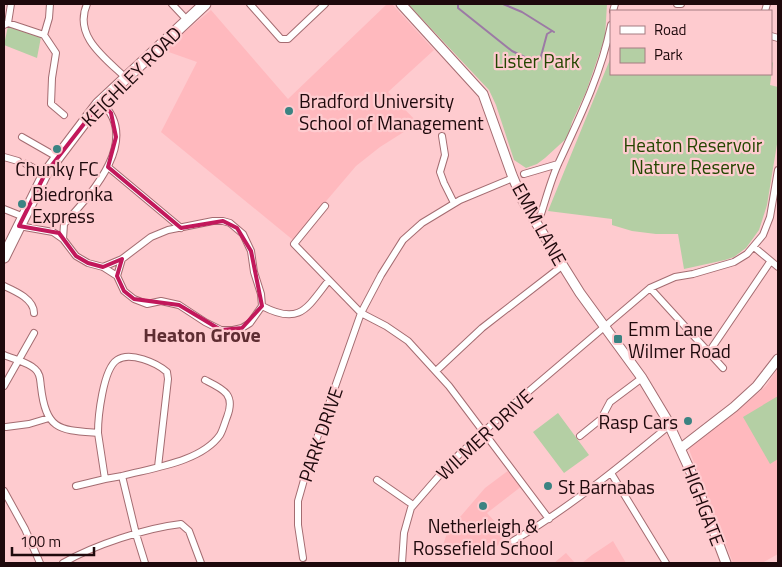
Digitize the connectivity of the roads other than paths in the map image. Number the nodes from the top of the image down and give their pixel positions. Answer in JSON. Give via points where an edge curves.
{"nodes":[{"id":1,"x":11,"y":4,"type":"edge"},
{"id":2,"x":50,"y":4,"type":"edge"},
{"id":3,"x":87,"y":4,"type":"edge"},
{"id":4,"x":172,"y":4,"type":"edge"},
{"id":5,"x":205,"y":4,"type":"edge"},
{"id":6,"x":250,"y":4,"type":"edge"},
{"id":7,"x":325,"y":4,"type":"edge"},
{"id":8,"x":401,"y":4,"type":"edge"},
{"id":9,"x":187,"y":20,"type":"junction"},
{"id":10,"x":6,"y":24,"type":"edge"},
{"id":11,"x":610,"y":30,"type":"edge"},
{"id":12,"x":44,"y":35,"type":"junction"},
{"id":13,"x":126,"y":78,"type":"junction"},
{"id":14,"x":100,"y":102,"type":"junction"},
{"id":15,"x":64,"y":115,"type":"dead end"},
{"id":16,"x":442,"y":136,"type":"dead end"},
{"id":17,"x":22,"y":137,"type":"dead end"},
{"id":18,"x":4,"y":156,"type":"edge"},
{"id":19,"x":57,"y":157,"type":"junction"},
{"id":20,"x":18,"y":161,"type":"dead end"},
{"id":21,"x":26,"y":164,"type":"dead end"},
{"id":22,"x":558,"y":164,"type":"junction"},
{"id":23,"x":108,"y":167,"type":"junction"},
{"id":24,"x":778,"y":170,"type":"edge"},
{"id":25,"x":45,"y":174,"type":"junction"},
{"id":26,"x":524,"y":174,"type":"dead end"},
{"id":27,"x":513,"y":178,"type":"junction"},
{"id":28,"x":777,"y":192,"type":"edge"},
{"id":29,"x":454,"y":203,"type":"junction"},
{"id":30,"x":325,"y":206,"type":"dead end"},
{"id":31,"x":4,"y":209,"type":"edge"},
{"id":32,"x":22,"y":221,"type":"junction"},
{"id":33,"x":535,"y":221,"type":"junction"},
{"id":34,"x":64,"y":224,"type":"junction"},
{"id":35,"x":182,"y":228,"type":"junction"},
{"id":36,"x":52,"y":232,"type":"junction"},
{"id":37,"x":63,"y":238,"type":"junction"},
{"id":38,"x":7,"y":242,"type":"edge"},
{"id":39,"x":754,"y":247,"type":"junction"},
{"id":40,"x":4,"y":257,"type":"edge"},
{"id":41,"x":122,"y":259,"type":"junction"},
{"id":42,"x":770,"y":262,"type":"junction"},
{"id":43,"x":562,"y":266,"type":"junction"},
{"id":44,"x":103,"y":267,"type":"junction"},
{"id":45,"x":778,"y":267,"type":"edge"},
{"id":46,"x":117,"y":276,"type":"junction"},
{"id":47,"x":329,"y":280,"type":"junction"},
{"id":48,"x":4,"y":286,"type":"edge"},
{"id":49,"x":650,"y":288,"type":"junction"},
{"id":50,"x":262,"y":306,"type":"junction"},
{"id":51,"x":34,"y":313,"type":"dead end"},
{"id":52,"x":361,"y":313,"type":"junction"},
{"id":53,"x":604,"y":327,"type":"junction"},
{"id":54,"x":34,"y":333,"type":"dead end"},
{"id":55,"x":709,"y":352,"type":"junction"},
{"id":56,"x":4,"y":355,"type":"edge"},
{"id":57,"x":778,"y":358,"type":"edge"},
{"id":58,"x":18,"y":360,"type":"junction"},
{"id":59,"x":723,"y":368,"type":"dead end"},
{"id":60,"x":436,"y":371,"type":"junction"},
{"id":61,"x":642,"y":378,"type":"junction"},
{"id":62,"x":205,"y":380,"type":"dead end"},
{"id":63,"x":4,"y":386,"type":"edge"},
{"id":64,"x":49,"y":418,"type":"junction"},
{"id":65,"x":670,"y":425,"type":"junction"},
{"id":66,"x":6,"y":427,"type":"dead end"},
{"id":67,"x":483,"y":431,"type":"junction"},
{"id":68,"x":98,"y":433,"type":"junction"},
{"id":69,"x":580,"y":436,"type":"dead end"},
{"id":70,"x":681,"y":448,"type":"junction"},
{"id":71,"x":158,"y":467,"type":"junction"},
{"id":72,"x":611,"y":473,"type":"junction"},
{"id":73,"x":122,"y":476,"type":"junction"},
{"id":74,"x":105,"y":478,"type":"junction"},
{"id":75,"x":377,"y":480,"type":"dead end"},
{"id":76,"x":76,"y":486,"type":"dead end"},
{"id":77,"x":4,"y":491,"type":"edge"},
{"id":78,"x":413,"y":506,"type":"junction"},
{"id":79,"x":549,"y":519,"type":"junction"},
{"id":80,"x":136,"y":534,"type":"junction"},
{"id":81,"x":513,"y":541,"type":"dead end"},
{"id":82,"x":303,"y":558,"type":"dead end"},
{"id":83,"x":40,"y":563,"type":"edge"},
{"id":84,"x":63,"y":563,"type":"edge"},
{"id":85,"x":145,"y":563,"type":"edge"},
{"id":86,"x":201,"y":563,"type":"edge"},
{"id":87,"x":402,"y":563,"type":"edge"},
{"id":88,"x":666,"y":563,"type":"edge"},
{"id":89,"x":726,"y":563,"type":"edge"}],
"edges":[{"from":1,"to":10,"type":"street"},
{"from":2,"to":12,"type":"street"},
{"from":3,"to":13,"type":"street","via":[[82,19],[86,35],[96,50]]},
{"from":4,"to":9,"type":"street"},
{"from":5,"to":9,"type":"highway","name":"KEIGHLEY ROAD"},
{"from":6,"to":7,"type":"street","via":[[285,40]]},
{"from":8,"to":27,"type":"street","name":"EMM LANE","via":[[481,91]]},
{"from":9,"to":13,"type":"highway","name":"KEIGHLEY ROAD"},
{"from":10,"to":12,"type":"street"},
{"from":11,"to":22,"type":"street","via":[[590,97]]},
{"from":12,"to":15,"type":"street","via":[[56,53],[51,104]]},
{"from":13,"to":14,"type":"highway","name":"KEIGHLEY ROAD"},
{"from":14,"to":19,"type":"highway","name":"KEIGHLEY ROAD"},
{"from":14,"to":23,"type":"street","via":[[110,113],[116,137],[115,151]]},
{"from":16,"to":29,"type":"street","via":[[445,155],[440,172]]},
{"from":17,"to":19,"type":"street"},
{"from":18,"to":20,"type":"street"},
{"from":19,"to":25,"type":"highway","name":"KEIGHLEY ROAD"},
{"from":21,"to":25,"type":"street"},
{"from":22,"to":26,"type":"street"},
{"from":22,"to":33,"type":"street","via":[[540,217]]},
{"from":23,"to":34,"type":"street"},
{"from":23,"to":35,"type":"street"},
{"from":24,"to":28,"type":"street"},
{"from":25,"to":32,"type":"highway","name":"KEIGHLEY ROAD"},
{"from":27,"to":29,"type":"street","name":"PARK DRIVE"},
{"from":27,"to":33,"type":"street","name":"EMM LANE"},
{"from":28,"to":39,"type":"street","via":[[763,235]]},
{"from":29,"to":52,"type":"street","name":"PARK DRIVE","via":[[422,223],[403,240]]},
{"from":30,"to":47,"type":"street","via":[[294,244]]},
{"from":31,"to":32,"type":"street"},
{"from":32,"to":36,"type":"street"},
{"from":32,"to":38,"type":"highway","name":"KEIGHLEY ROAD"},
{"from":33,"to":43,"type":"street","name":"EMM LANE"},
{"from":34,"to":36,"type":"street"},
{"from":34,"to":37,"type":"street"},
{"from":35,"to":41,"type":"street","via":[[151,237]]},
{"from":35,"to":50,"type":"street","via":[[223,221],[237,228],[248,241]]},
{"from":36,"to":37,"type":"street"},
{"from":37,"to":44,"type":"street","via":[[76,256]]},
{"from":38,"to":40,"type":"highway","name":"KEIGHLEY ROAD"},
{"from":39,"to":42,"type":"street"},
{"from":39,"to":49,"type":"street","name":"WILMER DRIVE","via":[[734,262],[675,277]]},
{"from":41,"to":44,"type":"street"},
{"from":41,"to":46,"type":"street"},
{"from":42,"to":45,"type":"street"},
{"from":42,"to":55,"type":"street"},
{"from":43,"to":53,"type":"street","name":"EMM LANE"},
{"from":43,"to":60,"type":"street","via":[[482,328]]},
{"from":44,"to":46,"type":"street"},
{"from":46,"to":50,"type":"street","via":[[124,291],[134,299],[147,304],[161,301],[179,305],[221,330],[242,328]]},
{"from":47,"to":50,"type":"street","via":[[309,305],[299,312],[282,316]]},
{"from":47,"to":52,"type":"street"},
{"from":48,"to":51,"type":"street","via":[[31,302]]},
{"from":49,"to":53,"type":"street","name":"WILMER DRIVE"},
{"from":49,"to":55,"type":"street"},
{"from":52,"to":60,"type":"street","via":[[408,340]]},
{"from":52,"to":82,"type":"street","name":"PARK DRIVE","via":[[298,501]]},
{"from":53,"to":61,"type":"street","name":"EMM LANE"},
{"from":53,"to":67,"type":"street","name":"WILMER DRIVE"},
{"from":54,"to":58,"type":"street"},
{"from":55,"to":59,"type":"street"},
{"from":56,"to":58,"type":"street"},
{"from":57,"to":70,"type":"street","via":[[757,386]]},
{"from":58,"to":63,"type":"street"},
{"from":58,"to":64,"type":"street","via":[[35,369],[40,376]]},
{"from":60,"to":67,"type":"street"},
{"from":61,"to":65,"type":"street","name":"EMM LANE"},
{"from":61,"to":69,"type":"street","via":[[610,402],[601,419]]},
{"from":62,"to":71,"type":"street","via":[[224,390],[230,399],[220,434],[202,452]]},
{"from":64,"to":66,"type":"street"},
{"from":64,"to":68,"type":"street","via":[[54,424],[72,431]]},
{"from":65,"to":70,"type":"street","name":"EMM LANE"},
{"from":65,"to":72,"type":"street"},
{"from":67,"to":78,"type":"street","name":"WILMER DRIVE"},
{"from":67,"to":79,"type":"street"},
{"from":68,"to":71,"type":"street","via":[[106,380],[117,359],[141,359],[159,365],[167,372],[168,379]]},
{"from":68,"to":74,"type":"street"},
{"from":70,"to":89,"type":"street","name":"HIGHGATE"},
{"from":71,"to":73,"type":"street"},
{"from":72,"to":79,"type":"street"},
{"from":72,"to":88,"type":"street"},
{"from":73,"to":74,"type":"street"},
{"from":73,"to":80,"type":"street"},
{"from":74,"to":76,"type":"street"},
{"from":75,"to":78,"type":"street"},
{"from":77,"to":83,"type":"street"},
{"from":78,"to":87,"type":"street","name":"WILMER DRIVE","via":[[404,533]]},
{"from":79,"to":81,"type":"street"},
{"from":80,"to":84,"type":"street"},
{"from":80,"to":85,"type":"street"},
{"from":80,"to":86,"type":"street","via":[[181,524],[188,531]]}]}
